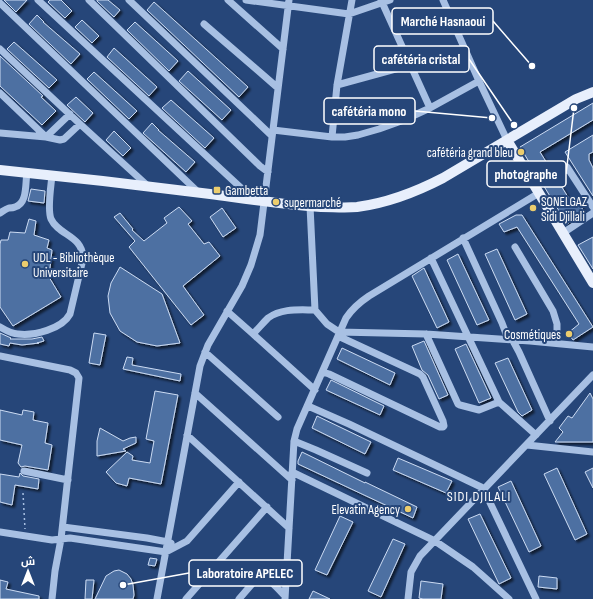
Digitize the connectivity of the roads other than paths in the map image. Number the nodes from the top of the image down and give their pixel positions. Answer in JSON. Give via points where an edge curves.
{"nodes":[{"id":1,"x":38,"y":0,"type":"edge"},
{"id":2,"x":89,"y":0,"type":"edge"},
{"id":3,"x":129,"y":0,"type":"edge"},
{"id":4,"x":228,"y":0,"type":"edge"},
{"id":5,"x":246,"y":0,"type":"edge"},
{"id":6,"x":352,"y":0,"type":"edge"},
{"id":7,"x":390,"y":0,"type":"edge"},
{"id":8,"x":443,"y":0,"type":"edge"},
{"id":9,"x":382,"y":2,"type":"edge"},
{"id":10,"x":0,"y":3,"type":"edge"},
{"id":11,"x":288,"y":3,"type":"edge"},
{"id":12,"x":349,"y":14,"type":"junction"},
{"id":13,"x":204,"y":24,"type":"dead end"},
{"id":14,"x":0,"y":49,"type":"edge"},
{"id":15,"x":283,"y":49,"type":"junction"},
{"id":16,"x":410,"y":65,"type":"junction"},
{"id":17,"x":479,"y":81,"type":"junction"},
{"id":18,"x":593,"y":84,"type":"edge"},
{"id":19,"x":337,"y":85,"type":"junction"},
{"id":20,"x":278,"y":88,"type":"junction"},
{"id":21,"x":593,"y":92,"type":"edge"},
{"id":22,"x":0,"y":93,"type":"edge"},
{"id":23,"x":576,"y":100,"type":"junction"},
{"id":24,"x":0,"y":102,"type":"edge"},
{"id":25,"x":12,"y":104,"type":"junction"},
{"id":26,"x":430,"y":108,"type":"junction"},
{"id":27,"x":70,"y":114,"type":"junction"},
{"id":28,"x":80,"y":124,"type":"junction"},
{"id":29,"x":0,"y":133,"type":"edge"},
{"id":30,"x":273,"y":133,"type":"junction"},
{"id":31,"x":46,"y":137,"type":"junction"},
{"id":32,"x":332,"y":137,"type":"junction"},
{"id":33,"x":507,"y":140,"type":"junction"},
{"id":34,"x":567,"y":167,"type":"dead end"},
{"id":35,"x":0,"y":170,"type":"edge"},
{"id":36,"x":26,"y":172,"type":"junction"},
{"id":37,"x":268,"y":172,"type":"junction"},
{"id":38,"x":52,"y":175,"type":"junction"},
{"id":39,"x":149,"y":187,"type":"junction"},
{"id":40,"x":198,"y":193,"type":"junction"},
{"id":41,"x":538,"y":193,"type":"junction"},
{"id":42,"x":259,"y":201,"type":"junction"},
{"id":43,"x":310,"y":206,"type":"junction"},
{"id":44,"x":593,"y":207,"type":"edge"},
{"id":45,"x":0,"y":212,"type":"edge"},
{"id":46,"x":593,"y":213,"type":"edge"},
{"id":47,"x":563,"y":233,"type":"junction"},
{"id":48,"x":464,"y":238,"type":"junction"},
{"id":49,"x":515,"y":246,"type":"dead end"},
{"id":50,"x":431,"y":258,"type":"junction"},
{"id":51,"x":593,"y":283,"type":"edge"},
{"id":52,"x":315,"y":310,"type":"junction"},
{"id":53,"x":227,"y":311,"type":"junction"},
{"id":54,"x":0,"y":327,"type":"edge"},
{"id":55,"x":252,"y":334,"type":"junction"},
{"id":56,"x":339,"y":334,"type":"junction"},
{"id":57,"x":426,"y":334,"type":"junction"},
{"id":58,"x":467,"y":336,"type":"junction"},
{"id":59,"x":510,"y":339,"type":"junction"},
{"id":60,"x":554,"y":342,"type":"junction"},
{"id":61,"x":593,"y":346,"type":"edge"},
{"id":62,"x":205,"y":352,"type":"junction"},
{"id":63,"x":0,"y":356,"type":"edge"},
{"id":64,"x":323,"y":372,"type":"junction"},
{"id":65,"x":593,"y":375,"type":"edge"},
{"id":66,"x":315,"y":390,"type":"junction"},
{"id":67,"x":195,"y":393,"type":"junction"},
{"id":68,"x":499,"y":402,"type":"junction"},
{"id":69,"x":308,"y":406,"type":"junction"},
{"id":70,"x":278,"y":417,"type":"dead end"},
{"id":71,"x":550,"y":421,"type":"junction"},
{"id":72,"x":187,"y":435,"type":"junction"},
{"id":73,"x":536,"y":435,"type":"junction"},
{"id":74,"x":294,"y":441,"type":"junction"},
{"id":75,"x":526,"y":445,"type":"junction"},
{"id":76,"x":593,"y":452,"type":"edge"},
{"id":77,"x":24,"y":471,"type":"dead end"},
{"id":78,"x":292,"y":472,"type":"junction"},
{"id":79,"x":367,"y":473,"type":"dead end"},
{"id":80,"x":68,"y":480,"type":"junction"},
{"id":81,"x":292,"y":480,"type":"junction"},
{"id":82,"x":240,"y":482,"type":"junction"},
{"id":83,"x":484,"y":490,"type":"junction"},
{"id":84,"x":267,"y":507,"type":"junction"},
{"id":85,"x":62,"y":527,"type":"junction"},
{"id":86,"x":289,"y":528,"type":"junction"},
{"id":87,"x":0,"y":532,"type":"edge"},
{"id":88,"x":61,"y":539,"type":"junction"},
{"id":89,"x":435,"y":541,"type":"junction"},
{"id":90,"x":168,"y":542,"type":"junction"},
{"id":91,"x":177,"y":546,"type":"junction"},
{"id":92,"x":166,"y":552,"type":"junction"},
{"id":93,"x":285,"y":598,"type":"edge"},
{"id":94,"x":52,"y":599,"type":"edge"},
{"id":95,"x":157,"y":599,"type":"edge"},
{"id":96,"x":186,"y":599,"type":"edge"},
{"id":97,"x":239,"y":599,"type":"edge"},
{"id":98,"x":408,"y":599,"type":"edge"},
{"id":99,"x":509,"y":599,"type":"edge"},
{"id":100,"x":536,"y":599,"type":"edge"}],
"edges":[{"from":1,"to":42,"type":"street"},
{"from":2,"to":37,"type":"street"},
{"from":3,"to":30,"type":"street"},
{"from":4,"to":15,"type":"street"},
{"from":5,"to":11,"type":"street"},
{"from":6,"to":12,"type":"street"},
{"from":7,"to":9,"type":"street"},
{"from":8,"to":17,"type":"street"},
{"from":9,"to":12,"type":"street"},
{"from":9,"to":16,"type":"street"},
{"from":10,"to":40,"type":"street"},
{"from":11,"to":12,"type":"street"},
{"from":11,"to":15,"type":"street"},
{"from":12,"to":19,"type":"street"},
{"from":13,"to":20,"type":"street"},
{"from":14,"to":27,"type":"street"},
{"from":15,"to":20,"type":"street"},
{"from":16,"to":19,"type":"street"},
{"from":16,"to":26,"type":"street"},
{"from":17,"to":26,"type":"street"},
{"from":17,"to":33,"type":"street"},
{"from":18,"to":23,"type":"main road"},
{"from":19,"to":32,"type":"street"},
{"from":20,"to":30,"type":"street"},
{"from":21,"to":23,"type":"main road"},
{"from":22,"to":25,"type":"street"},
{"from":23,"to":33,"type":"main road"},
{"from":24,"to":25,"type":"street"},
{"from":25,"to":31,"type":"street"},
{"from":26,"to":32,"type":"street","via":[[379,129],[345,137]]},
{"from":27,"to":28,"type":"street"},
{"from":27,"to":31,"type":"street"},
{"from":28,"to":31,"type":"street","via":[[62,140]]},
{"from":28,"to":39,"type":"street"},
{"from":29,"to":31,"type":"street"},
{"from":30,"to":32,"type":"street"},
{"from":30,"to":37,"type":"street"},
{"from":33,"to":41,"type":"main road"},
{"from":33,"to":43,"type":"main road","via":[[443,178],[407,195],[357,207]]},
{"from":34,"to":44,"type":"street"},
{"from":35,"to":36,"type":"main road"},
{"from":36,"to":38,"type":"main road"},
{"from":36,"to":45,"type":"street","via":[[23,201],[20,205]]},
{"from":37,"to":42,"type":"street"},
{"from":38,"to":39,"type":"main road"},
{"from":38,"to":54,"type":"street","via":[[49,210],[51,218],[77,242],[83,252],[70,314],[57,327],[45,331],[17,334]]},
{"from":39,"to":40,"type":"main road"},
{"from":40,"to":42,"type":"main road"},
{"from":41,"to":47,"type":"main road"},
{"from":41,"to":48,"type":"street"},
{"from":42,"to":43,"type":"main road"},
{"from":42,"to":53,"type":"street","via":[[260,235],[252,265]]},
{"from":43,"to":52,"type":"street"},
{"from":46,"to":47,"type":"street"},
{"from":47,"to":51,"type":"main road"},
{"from":48,"to":50,"type":"street"},
{"from":48,"to":59,"type":"street"},
{"from":49,"to":60,"type":"street","via":[[554,311],[557,330]]},
{"from":50,"to":56,"type":"street","via":[[358,304],[351,310]]},
{"from":50,"to":58,"type":"street"},
{"from":52,"to":55,"type":"street","via":[[278,312]]},
{"from":52,"to":56,"type":"street"},
{"from":53,"to":55,"type":"street"},
{"from":53,"to":62,"type":"street"},
{"from":55,"to":66,"type":"street"},
{"from":56,"to":57,"type":"street"},
{"from":56,"to":64,"type":"street"},
{"from":56,"to":64,"type":"street","via":[[420,374],[444,426],[440,427]]},
{"from":57,"to":58,"type":"street"},
{"from":57,"to":68,"type":"street","via":[[458,404],[480,410]]},
{"from":58,"to":59,"type":"street"},
{"from":58,"to":68,"type":"street"},
{"from":59,"to":60,"type":"street"},
{"from":59,"to":71,"type":"street","via":[[519,352]]},
{"from":60,"to":61,"type":"street"},
{"from":62,"to":67,"type":"street"},
{"from":62,"to":70,"type":"street"},
{"from":63,"to":80,"type":"street","via":[[70,370],[78,375]]},
{"from":64,"to":66,"type":"street"},
{"from":65,"to":71,"type":"street"},
{"from":66,"to":69,"type":"street"},
{"from":67,"to":72,"type":"street"},
{"from":67,"to":81,"type":"street"},
{"from":68,"to":73,"type":"street"},
{"from":69,"to":74,"type":"street"},
{"from":69,"to":83,"type":"street","via":[[479,485]]},
{"from":71,"to":73,"type":"street"},
{"from":72,"to":82,"type":"street"},
{"from":72,"to":90,"type":"street"},
{"from":73,"to":75,"type":"street"},
{"from":74,"to":78,"type":"street"},
{"from":74,"to":79,"type":"street"},
{"from":75,"to":76,"type":"street"},
{"from":75,"to":83,"type":"street"},
{"from":77,"to":80,"type":"street"},
{"from":78,"to":81,"type":"street"},
{"from":78,"to":89,"type":"street"},
{"from":80,"to":85,"type":"street"},
{"from":81,"to":86,"type":"street"},
{"from":82,"to":84,"type":"street"},
{"from":82,"to":91,"type":"street","via":[[187,541]]},
{"from":83,"to":89,"type":"street"},
{"from":83,"to":100,"type":"street"},
{"from":84,"to":86,"type":"street"},
{"from":84,"to":96,"type":"street"},
{"from":85,"to":88,"type":"street"},
{"from":85,"to":90,"type":"street"},
{"from":86,"to":93,"type":"street"},
{"from":87,"to":88,"type":"street","via":[[52,540]]},
{"from":88,"to":92,"type":"street","via":[[70,538]]},
{"from":88,"to":94,"type":"street"},
{"from":89,"to":98,"type":"street","via":[[420,556],[412,572]]},
{"from":89,"to":99,"type":"street","via":[[473,567]]},
{"from":90,"to":91,"type":"street"},
{"from":90,"to":92,"type":"street"},
{"from":91,"to":92,"type":"street"},
{"from":92,"to":95,"type":"street"},
{"from":93,"to":97,"type":"street","via":[[260,576]]}]}
